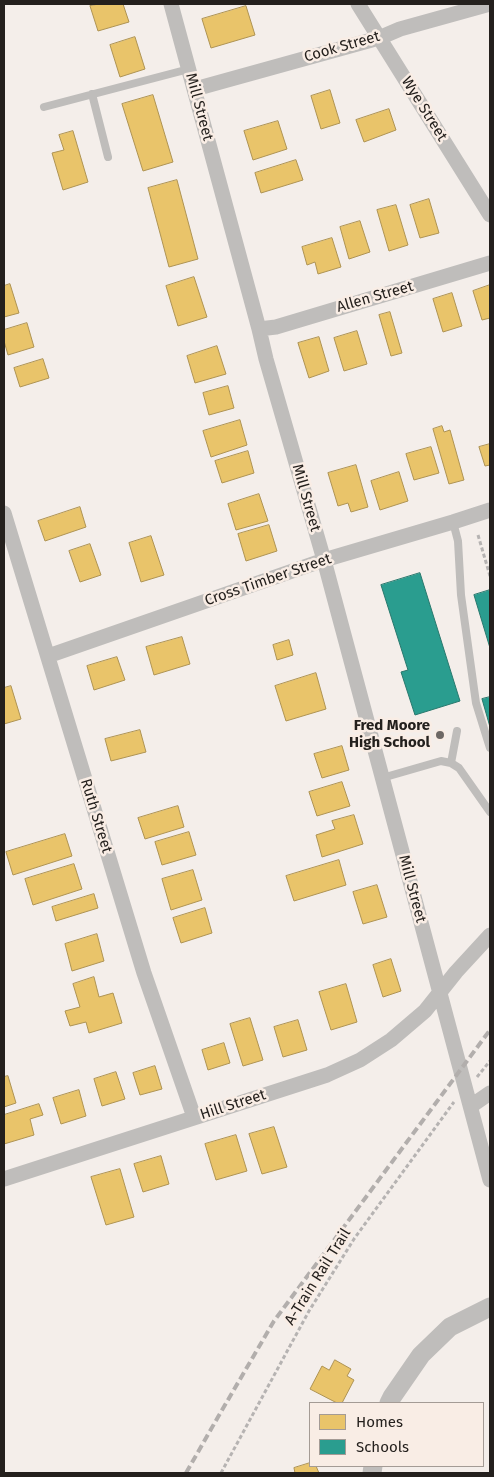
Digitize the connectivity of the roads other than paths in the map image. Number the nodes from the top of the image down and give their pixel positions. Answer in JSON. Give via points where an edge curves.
{"nodes":[{"id":1,"x":171,"y":4,"type":"edge"},
{"id":2,"x":358,"y":4,"type":"edge"},
{"id":3,"x":490,"y":4,"type":"edge"},
{"id":4,"x":379,"y":38,"type":"junction"},
{"id":5,"x":189,"y":69,"type":"junction"},
{"id":6,"x":195,"y":89,"type":"junction"},
{"id":7,"x":92,"y":94,"type":"junction"},
{"id":8,"x":44,"y":107,"type":"dead end"},
{"id":9,"x":108,"y":157,"type":"dead end"},
{"id":10,"x":490,"y":215,"type":"edge"},
{"id":11,"x":490,"y":263,"type":"edge"},
{"id":12,"x":260,"y":329,"type":"junction"},
{"id":13,"x":490,"y":510,"type":"edge"},
{"id":14,"x":4,"y":513,"type":"edge"},
{"id":15,"x":453,"y":522,"type":"junction"},
{"id":16,"x":324,"y":560,"type":"junction"},
{"id":17,"x":48,"y":656,"type":"junction"},
{"id":18,"x":457,"y":731,"type":"dead end"},
{"id":19,"x":490,"y":748,"type":"edge"},
{"id":20,"x":452,"y":763,"type":"junction"},
{"id":21,"x":382,"y":778,"type":"junction"},
{"id":22,"x":490,"y":812,"type":"edge"},
{"id":23,"x":490,"y":935,"type":"edge"},
{"id":24,"x":440,"y":992,"type":"junction"},
{"id":25,"x":490,"y":1093,"type":"edge"},
{"id":26,"x":471,"y":1106,"type":"junction"},
{"id":27,"x":194,"y":1117,"type":"junction"},
{"id":28,"x":4,"y":1179,"type":"edge"},
{"id":29,"x":490,"y":1180,"type":"edge"},
{"id":30,"x":490,"y":1307,"type":"edge"},
{"id":31,"x":390,"y":1402,"type":"edge"}],
"edges":[{"from":1,"to":5,"type":"street","name":"Mill Street"},
{"from":2,"to":4,"type":"street","name":"Wye Street"},
{"from":3,"to":4,"type":"street","name":"Cook Street"},
{"from":4,"to":6,"type":"street","name":"Cook Street"},
{"from":4,"to":10,"type":"street","name":"Wye Street"},
{"from":5,"to":6,"type":"street","name":"Mill Street"},
{"from":5,"to":7,"type":"lane"},
{"from":6,"to":12,"type":"street","name":"Mill Street"},
{"from":7,"to":8,"type":"lane"},
{"from":7,"to":9,"type":"lane"},
{"from":11,"to":12,"type":"street","name":"Allen Street"},
{"from":12,"to":16,"type":"street","name":"Mill Street"},
{"from":13,"to":15,"type":"street","name":"Cross Timber Street"},
{"from":14,"to":17,"type":"street","name":"Ruth Street"},
{"from":15,"to":16,"type":"street","name":"Cross Timber Street"},
{"from":15,"to":19,"type":"lane","via":[[458,541],[461,595],[476,703]]},
{"from":16,"to":17,"type":"street","name":"Cross Timber Street"},
{"from":16,"to":21,"type":"street","name":"Mill Street"},
{"from":17,"to":27,"type":"street","name":"Ruth Street","via":[[144,973]]},
{"from":18,"to":20,"type":"lane"},
{"from":20,"to":21,"type":"lane","via":[[441,760]]},
{"from":20,"to":22,"type":"lane"},
{"from":21,"to":24,"type":"street","name":"Mill Street"},
{"from":23,"to":24,"type":"street","name":"Hill Street"},
{"from":24,"to":26,"type":"street","name":"Mill Street"},
{"from":24,"to":27,"type":"street","name":"Hill Street","via":[[391,1040],[360,1060],[327,1075]]},
{"from":25,"to":26,"type":"street"},
{"from":26,"to":29,"type":"street","name":"Mill Street"},
{"from":27,"to":28,"type":"street","name":"Hill Street"},
{"from":30,"to":31,"type":"street","via":[[450,1327],[421,1355]]}]}
